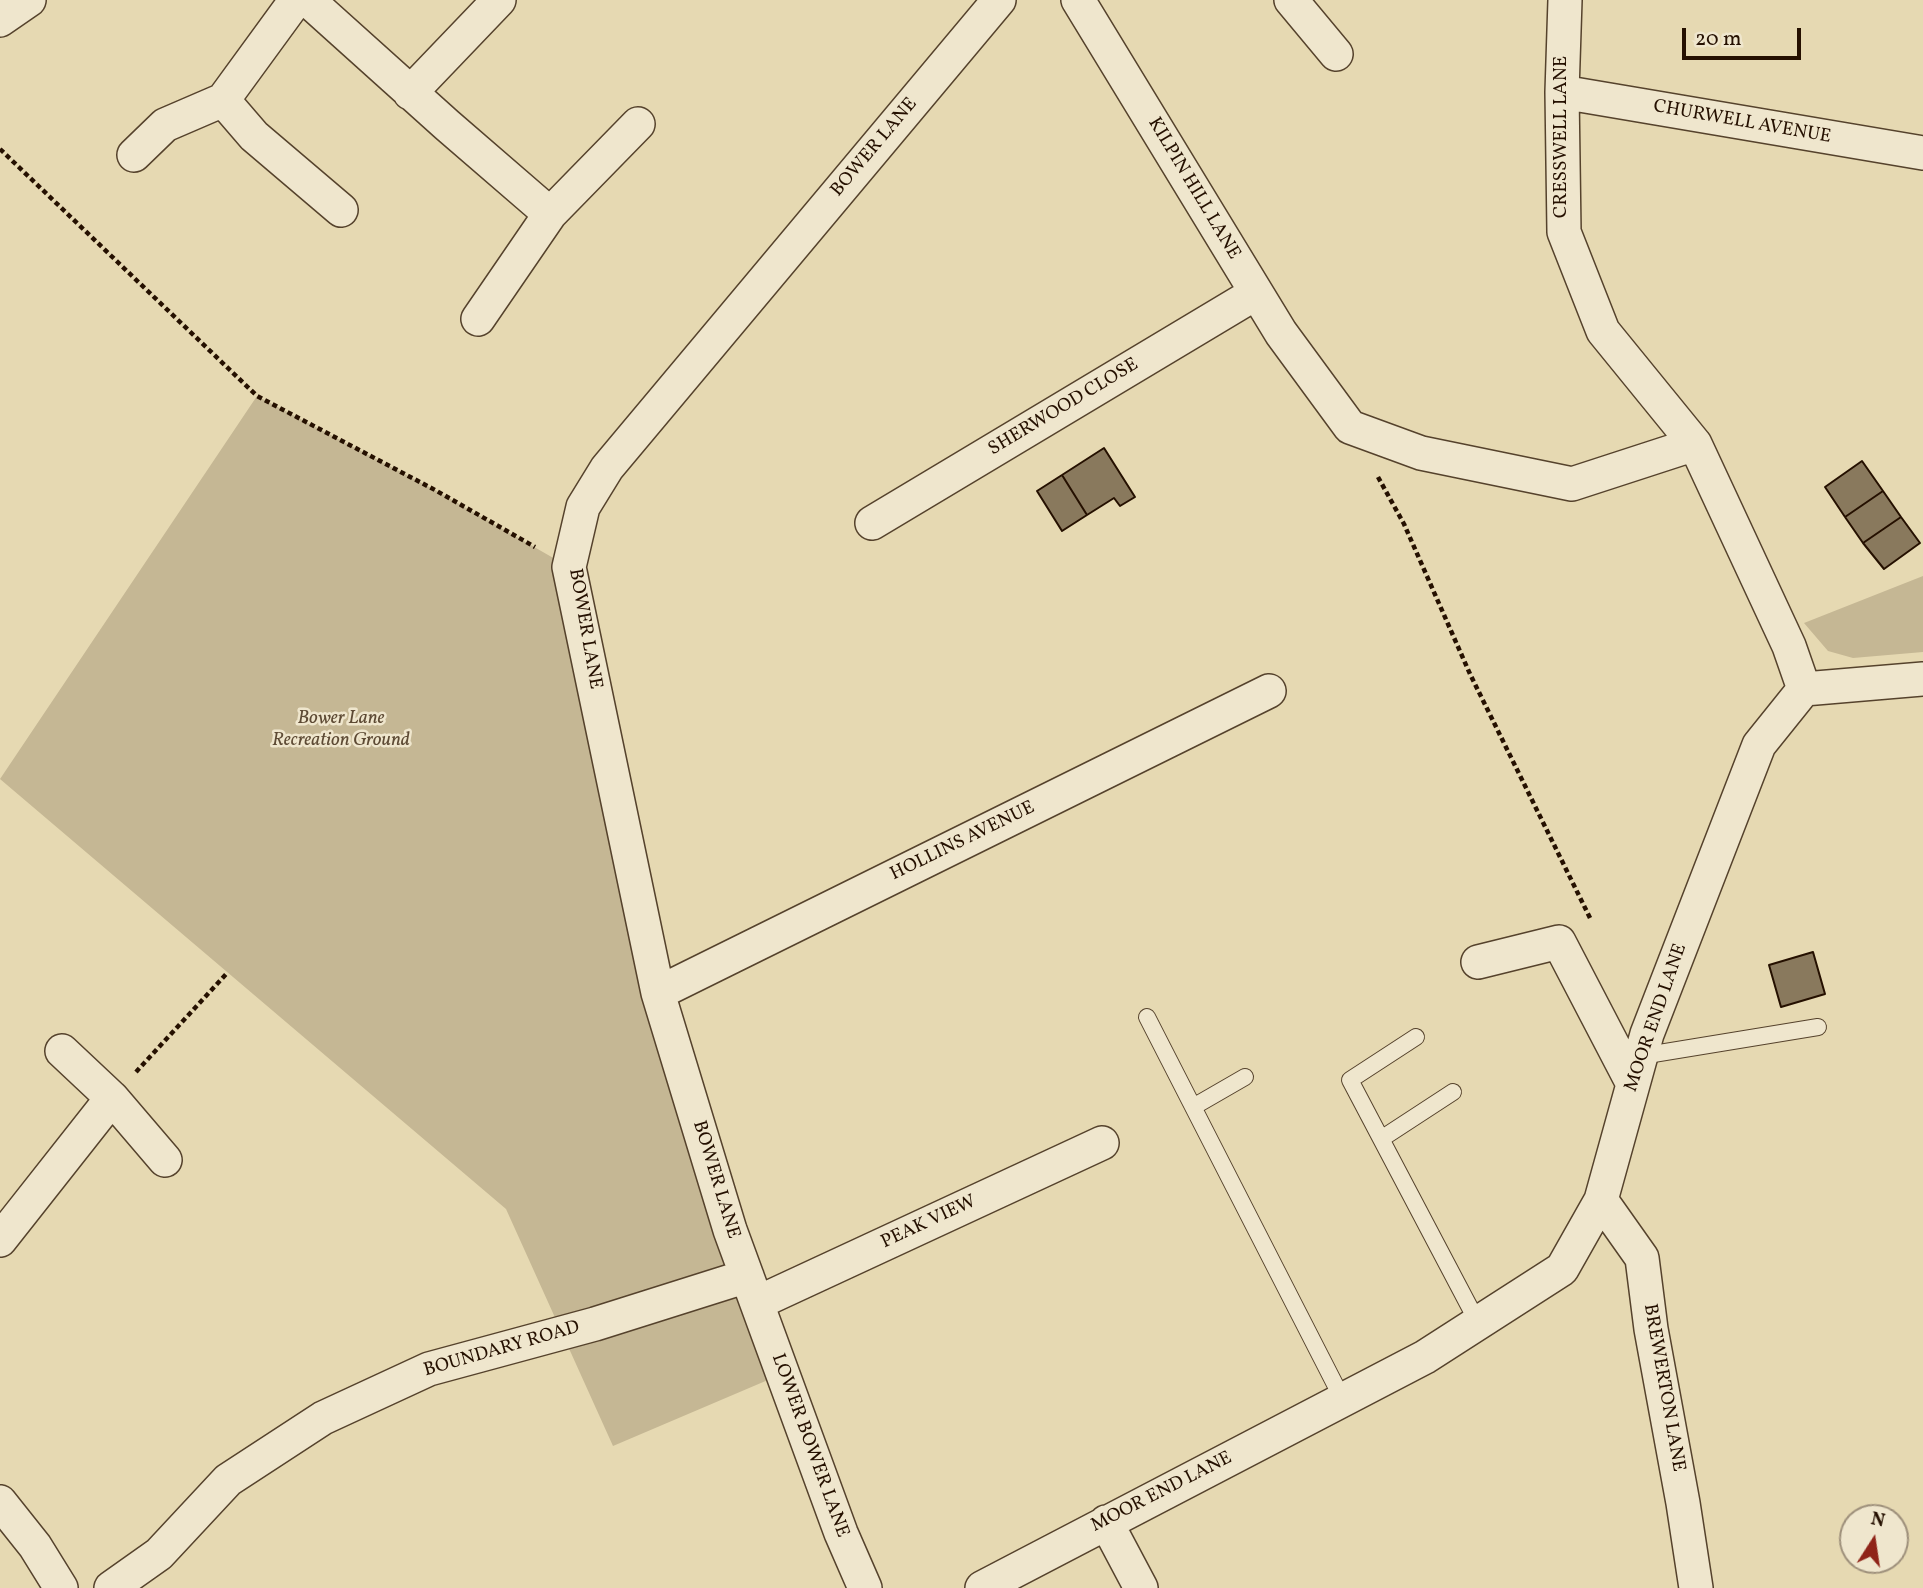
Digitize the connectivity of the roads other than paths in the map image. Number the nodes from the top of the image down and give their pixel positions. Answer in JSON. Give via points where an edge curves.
{"nodes":[{"id":1,"x":29,"y":0,"type":"edge"},
{"id":2,"x":296,"y":0,"type":"edge"},
{"id":3,"x":308,"y":0,"type":"edge"},
{"id":4,"x":499,"y":0,"type":"edge"},
{"id":5,"x":999,"y":0,"type":"edge"},
{"id":6,"x":1078,"y":0,"type":"edge"},
{"id":7,"x":1291,"y":0,"type":"edge"},
{"id":8,"x":1565,"y":0,"type":"edge"},
{"id":9,"x":0,"y":20,"type":"edge"},
{"id":10,"x":1336,"y":54,"type":"dead end"},
{"id":11,"x":1562,"y":92,"type":"junction"},
{"id":12,"x":410,"y":93,"type":"junction"},
{"id":13,"x":223,"y":100,"type":"junction"},
{"id":14,"x":638,"y":124,"type":"dead end"},
{"id":15,"x":1923,"y":153,"type":"edge"},
{"id":16,"x":134,"y":155,"type":"dead end"},
{"id":17,"x":341,"y":210,"type":"dead end"},
{"id":18,"x":550,"y":214,"type":"junction"},
{"id":19,"x":1256,"y":293,"type":"junction"},
{"id":20,"x":478,"y":319,"type":"dead end"},
{"id":21,"x":1695,"y":444,"type":"junction"},
{"id":22,"x":872,"y":523,"type":"dead end"},
{"id":23,"x":1923,"y":679,"type":"edge"},
{"id":24,"x":1804,"y":689,"type":"junction"},
{"id":25,"x":1269,"y":691,"type":"dead end"},
{"id":26,"x":1478,"y":962,"type":"dead end"},
{"id":27,"x":658,"y":993,"type":"junction"},
{"id":28,"x":1147,"y":1017,"type":"dead end"},
{"id":29,"x":1818,"y":1027,"type":"dead end"},
{"id":30,"x":1416,"y":1037,"type":"dead end"},
{"id":31,"x":62,"y":1051,"type":"dead end"},
{"id":32,"x":1637,"y":1070,"type":"junction"},
{"id":33,"x":1245,"y":1077,"type":"dead end"},
{"id":34,"x":1453,"y":1092,"type":"dead end"},
{"id":35,"x":112,"y":1098,"type":"junction"},
{"id":36,"x":1193,"y":1107,"type":"junction"},
{"id":37,"x":1381,"y":1139,"type":"junction"},
{"id":38,"x":1102,"y":1143,"type":"dead end"},
{"id":39,"x":165,"y":1160,"type":"dead end"},
{"id":40,"x":1601,"y":1200,"type":"junction"},
{"id":41,"x":0,"y":1240,"type":"edge"},
{"id":42,"x":752,"y":1289,"type":"junction"},
{"id":43,"x":1478,"y":1323,"type":"junction"},
{"id":44,"x":1343,"y":1400,"type":"junction"},
{"id":45,"x":0,"y":1502,"type":"edge"},
{"id":46,"x":1106,"y":1522,"type":"junction"},
{"id":47,"x":61,"y":1588,"type":"edge"},
{"id":48,"x":111,"y":1588,"type":"edge"},
{"id":49,"x":865,"y":1588,"type":"edge"},
{"id":50,"x":982,"y":1588,"type":"edge"},
{"id":51,"x":1141,"y":1588,"type":"edge"},
{"id":52,"x":1696,"y":1588,"type":"edge"}],
"edges":[{"from":1,"to":9,"type":"street"},
{"from":2,"to":13,"type":"street"},
{"from":3,"to":12,"type":"street"},
{"from":4,"to":12,"type":"street"},
{"from":5,"to":27,"type":"street","name":"BOWER LANE","via":[[607,468],[583,507],[569,567]]},
{"from":6,"to":19,"type":"street","name":"KILPIN HILL LANE"},
{"from":7,"to":10,"type":"street"},
{"from":8,"to":11,"type":"street","name":"CRESSWELL LANE"},
{"from":11,"to":15,"type":"street","name":"CHURWELL AVENUE"},
{"from":11,"to":21,"type":"street","name":"CRESSWELL LANE","via":[[1564,232],[1603,331]]},
{"from":12,"to":18,"type":"street"},
{"from":13,"to":16,"type":"street","via":[[165,125]]},
{"from":13,"to":17,"type":"street","via":[[254,136]]},
{"from":14,"to":18,"type":"street"},
{"from":18,"to":20,"type":"street"},
{"from":19,"to":21,"type":"street","name":"KILPIN HILL LANE","via":[[1350,427],[1421,453],[1572,484]]},
{"from":19,"to":22,"type":"street","name":"SHERWOOD CLOSE"},
{"from":21,"to":24,"type":"street","name":"CRESSWELL LANE","via":[[1789,646]]},
{"from":23,"to":24,"type":"street"},
{"from":24,"to":32,"type":"street","name":"MOOR END LANE","via":[[1759,745]]},
{"from":25,"to":27,"type":"street","name":"HOLLINS AVENUE"},
{"from":26,"to":32,"type":"street","via":[[1559,942]]},
{"from":27,"to":42,"type":"street","name":"BOWER LANE"},
{"from":28,"to":36,"type":"lane"},
{"from":29,"to":32,"type":"lane"},
{"from":30,"to":37,"type":"lane","via":[[1350,1080]]},
{"from":31,"to":35,"type":"street"},
{"from":32,"to":40,"type":"street","name":"MOOR END LANE"},
{"from":33,"to":36,"type":"lane"},
{"from":34,"to":37,"type":"lane"},
{"from":35,"to":39,"type":"street"},
{"from":35,"to":41,"type":"street"},
{"from":36,"to":44,"type":"lane"},
{"from":37,"to":43,"type":"lane"},
{"from":38,"to":42,"type":"street","name":"PEAK VIEW"},
{"from":40,"to":43,"type":"street","name":"MOOR END LANE","via":[[1562,1269]]},
{"from":40,"to":52,"type":"street","name":"BREWERTON LANE","via":[[1642,1258]]},
{"from":42,"to":48,"type":"street","name":"BOUNDARY ROAD","via":[[595,1324],[429,1369],[323,1418],[228,1480],[159,1553]]},
{"from":42,"to":49,"type":"street","name":"LOWER BOWER LANE"},
{"from":43,"to":44,"type":"street","name":"MOOR END LANE"},
{"from":44,"to":46,"type":"street","name":"MOOR END LANE"},
{"from":45,"to":47,"type":"street","via":[[36,1546]]},
{"from":46,"to":50,"type":"street","name":"MOOR END LANE"},
{"from":46,"to":51,"type":"street"}]}
